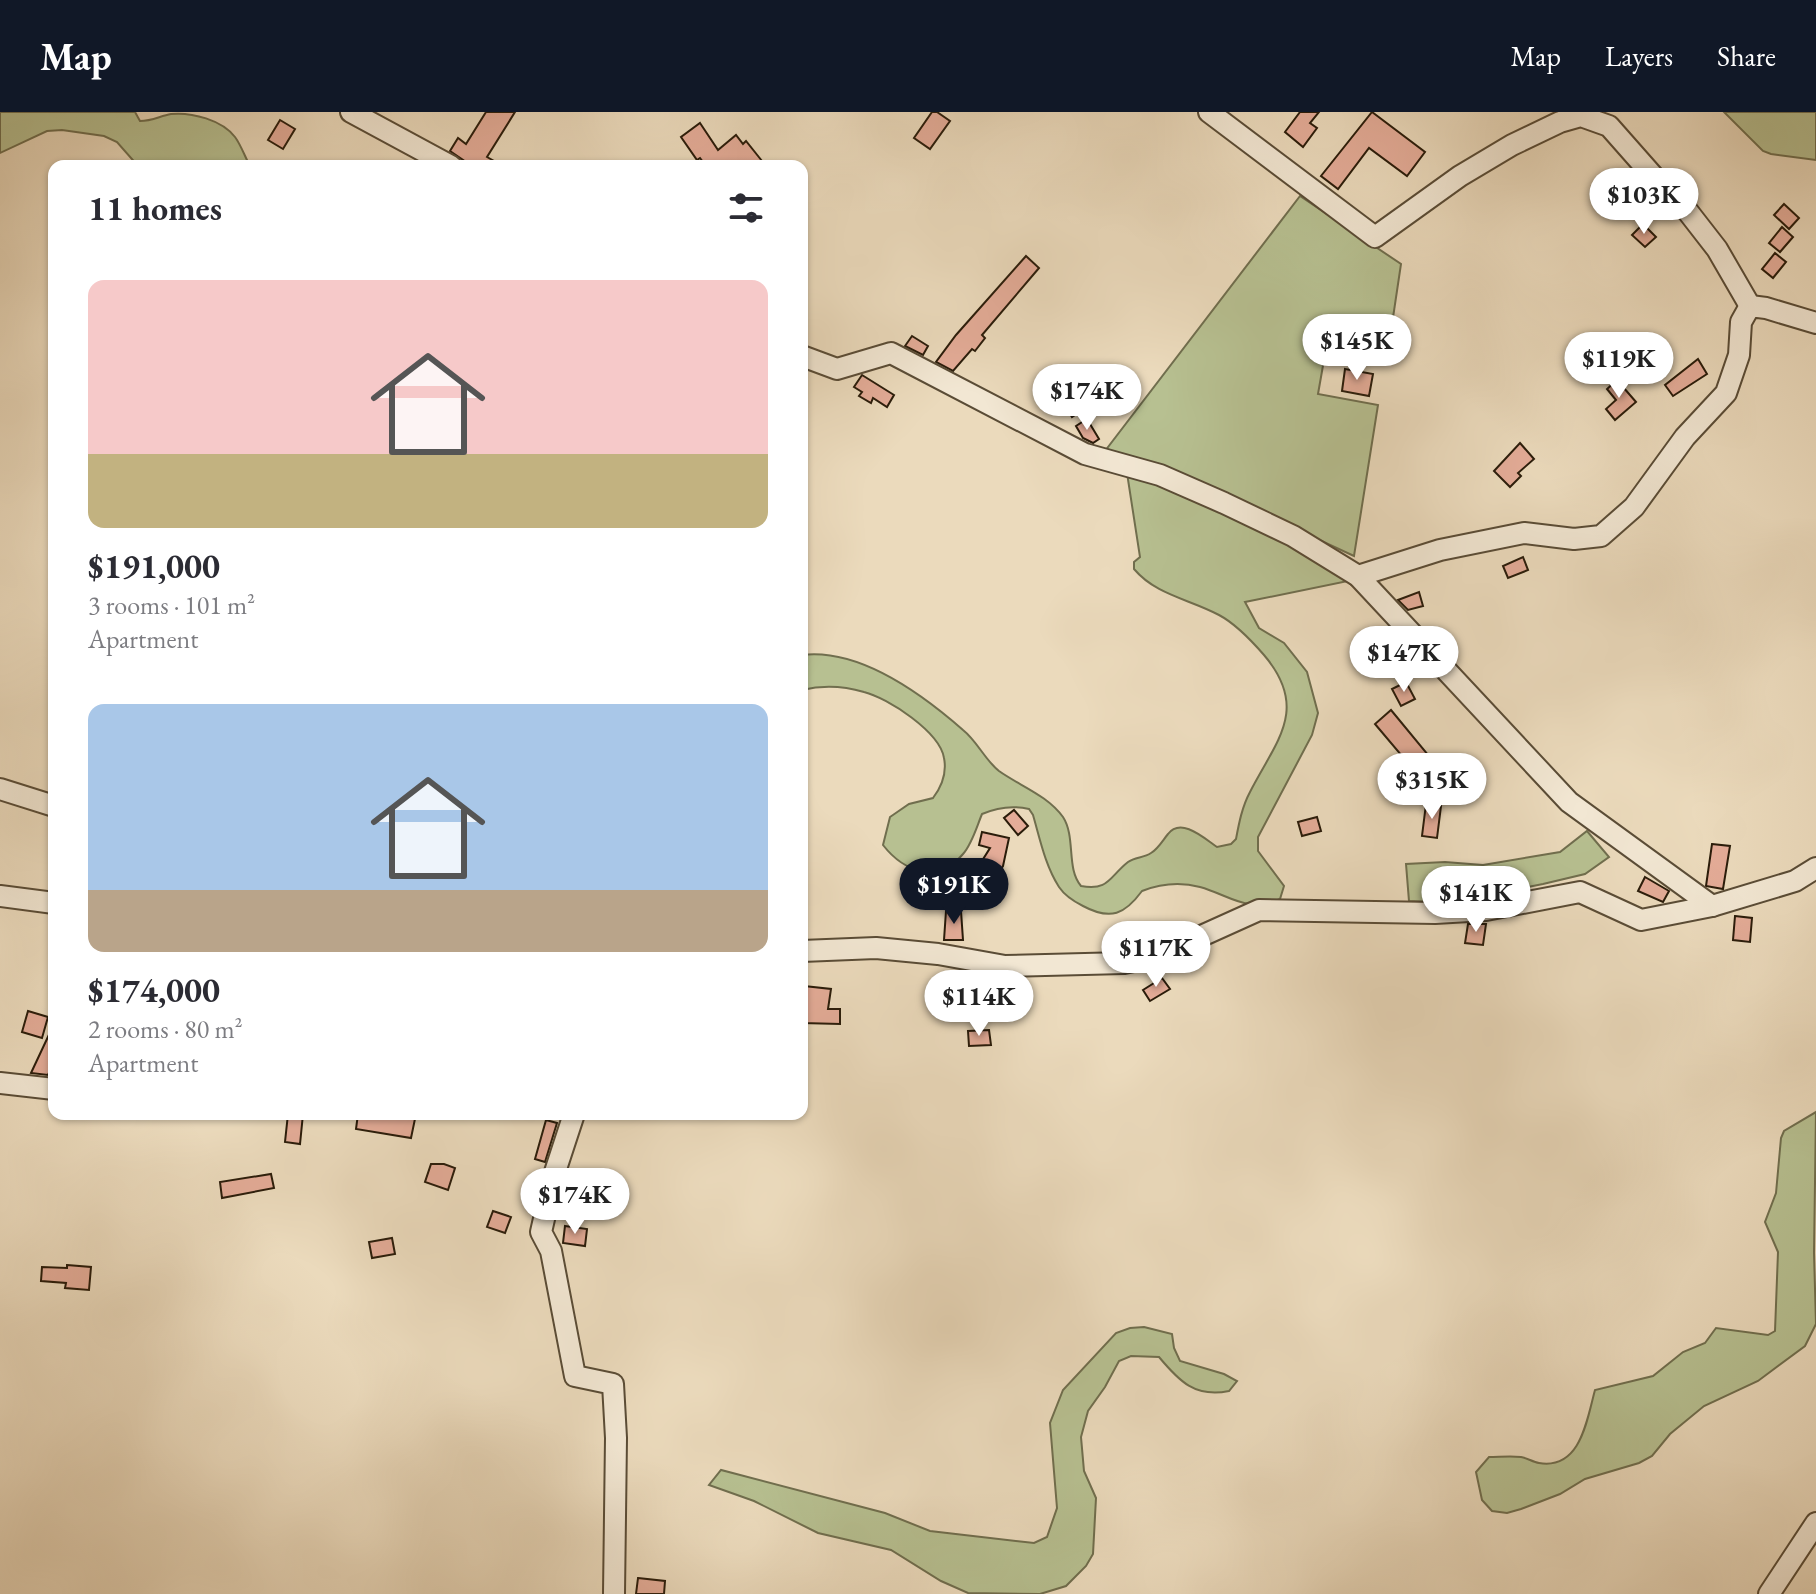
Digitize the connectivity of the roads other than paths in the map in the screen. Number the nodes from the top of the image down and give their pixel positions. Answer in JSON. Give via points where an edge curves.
{"nodes":[{"id":1,"x":351,"y":112,"type":"edge"},
{"id":2,"x":1209,"y":112,"type":"edge"},
{"id":3,"x":440,"y":160,"type":"edge"},
{"id":4,"x":1750,"y":306,"type":"junction"},
{"id":5,"x":1816,"y":323,"type":"edge"},
{"id":6,"x":808,"y":358,"type":"edge"},
{"id":7,"x":1358,"y":576,"type":"junction"},
{"id":8,"x":0,"y":789,"type":"edge"},
{"id":9,"x":48,"y":804,"type":"edge"},
{"id":10,"x":1816,"y":868,"type":"edge"},
{"id":11,"x":0,"y":896,"type":"edge"},
{"id":12,"x":48,"y":902,"type":"edge"},
{"id":13,"x":1712,"y":906,"type":"junction"},
{"id":14,"x":808,"y":951,"type":"edge"},
{"id":15,"x":0,"y":1083,"type":"edge"},
{"id":16,"x":48,"y":1088,"type":"edge"},
{"id":17,"x":572,"y":1120,"type":"edge"},
{"id":18,"x":1816,"y":1523,"type":"edge"},
{"id":19,"x":614,"y":1594,"type":"edge"},
{"id":20,"x":1769,"y":1594,"type":"edge"}],
"edges":[{"from":1,"to":3,"type":"street"},
{"from":2,"to":4,"type":"street","via":[[1375,237],[1460,176],[1560,122],[1581,116],[1609,126],[1675,195],[1717,249]]},
{"from":4,"to":5,"type":"street"},
{"from":4,"to":7,"type":"street","via":[[1741,322],[1739,355],[1726,393],[1685,437],[1634,507],[1601,536],[1574,539],[1524,533],[1440,550]]},
{"from":6,"to":7,"type":"street","via":[[837,369],[891,353],[1085,454],[1160,475],[1293,536]]},
{"from":7,"to":13,"type":"street","via":[[1569,802]]},
{"from":8,"to":9,"type":"street"},
{"from":10,"to":13,"type":"street","via":[[1795,881]]},
{"from":11,"to":12,"type":"street"},
{"from":13,"to":14,"type":"street","via":[[1641,920],[1580,892],[1486,910],[1435,913],[1259,910],[1157,956],[1124,963],[1005,966],[876,948]]},
{"from":15,"to":16,"type":"street"},
{"from":17,"to":19,"type":"street","via":[[541,1232],[551,1251],[575,1376],[613,1384]]},
{"from":18,"to":20,"type":"street"}]}
